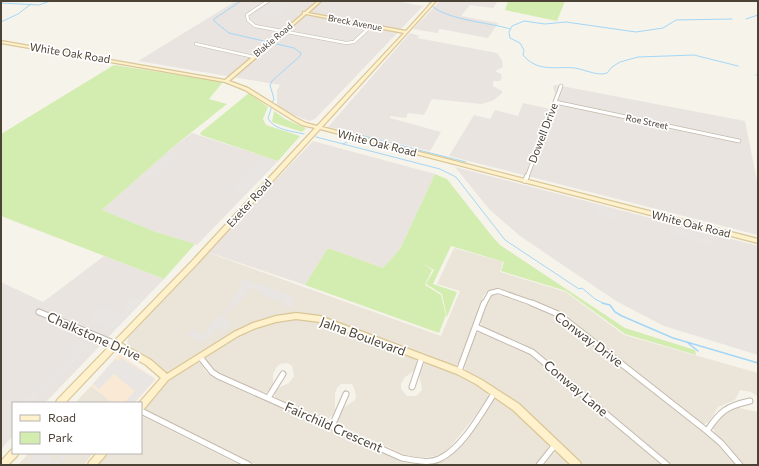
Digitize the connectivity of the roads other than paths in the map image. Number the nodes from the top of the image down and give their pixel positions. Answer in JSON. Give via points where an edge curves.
{"nodes":[{"id":1,"x":268,"y":1,"type":"edge"},
{"id":2,"x":320,"y":1,"type":"edge"},
{"id":3,"x":436,"y":1,"type":"edge"},
{"id":4,"x":304,"y":13,"type":"junction"},
{"id":5,"x":371,"y":26,"type":"junction"},
{"id":6,"x":284,"y":31,"type":"junction"},
{"id":7,"x":406,"y":32,"type":"junction"},
{"id":8,"x":1,"y":42,"type":"edge"},
{"id":9,"x":196,"y":44,"type":"dead end"},
{"id":10,"x":254,"y":57,"type":"junction"},
{"id":11,"x":226,"y":81,"type":"junction"},
{"id":12,"x":561,"y":86,"type":"dead end"},
{"id":13,"x":555,"y":102,"type":"junction"},
{"id":14,"x":318,"y":128,"type":"junction"},
{"id":15,"x":739,"y":141,"type":"dead end"},
{"id":16,"x":525,"y":181,"type":"junction"},
{"id":17,"x":758,"y":241,"type":"edge"},
{"id":18,"x":38,"y":312,"type":"dead end"},
{"id":19,"x":476,"y":327,"type":"junction"},
{"id":20,"x":116,"y":344,"type":"junction"},
{"id":21,"x":200,"y":357,"type":"junction"},
{"id":22,"x":422,"y":357,"type":"junction"},
{"id":23,"x":460,"y":371,"type":"junction"},
{"id":24,"x":284,"y":374,"type":"dead end"},
{"id":25,"x":166,"y":378,"type":"junction"},
{"id":26,"x":412,"y":388,"type":"dead end"},
{"id":27,"x":495,"y":392,"type":"junction"},
{"id":28,"x":346,"y":394,"type":"dead end"},
{"id":29,"x":268,"y":398,"type":"junction"},
{"id":30,"x":750,"y":401,"type":"dead end"},
{"id":31,"x":61,"y":402,"type":"edge"},
{"id":32,"x":142,"y":405,"type":"edge"},
{"id":33,"x":142,"y":412,"type":"edge"},
{"id":34,"x":332,"y":426,"type":"junction"},
{"id":35,"x":707,"y":431,"type":"junction"},
{"id":36,"x":555,"y":445,"type":"junction"},
{"id":37,"x":13,"y":454,"type":"edge"},
{"id":38,"x":101,"y":454,"type":"edge"},
{"id":39,"x":3,"y":465,"type":"edge"},
{"id":40,"x":92,"y":465,"type":"edge"},
{"id":41,"x":249,"y":465,"type":"edge"},
{"id":42,"x":539,"y":465,"type":"edge"},
{"id":43,"x":577,"y":465,"type":"edge"},
{"id":44,"x":667,"y":465,"type":"edge"},
{"id":45,"x":740,"y":465,"type":"edge"}],
"edges":[{"from":1,"to":6,"type":"street","via":[[249,14],[248,20],[256,26]]},
{"from":2,"to":4,"type":"street","name":"Blakie Road"},
{"from":3,"to":7,"type":"street","name":"Exeter Road"},
{"from":4,"to":5,"type":"street","name":"Breck Avenue"},
{"from":4,"to":6,"type":"street","name":"Blakie Road"},
{"from":5,"to":6,"type":"street","via":[[354,42],[347,43]]},
{"from":5,"to":7,"type":"street","name":"Breck Avenue"},
{"from":6,"to":10,"type":"street","name":"Blakie Road"},
{"from":7,"to":14,"type":"street","name":"Exeter Road"},
{"from":8,"to":11,"type":"street","name":"White Oak Road"},
{"from":9,"to":10,"type":"street"},
{"from":10,"to":11,"type":"street","name":"Blakie Road"},
{"from":11,"to":14,"type":"street","name":"White Oak Road","via":[[243,87],[292,119]]},
{"from":12,"to":13,"type":"street","name":"Dowell Drive"},
{"from":13,"to":15,"type":"street","name":"Roe Street"},
{"from":13,"to":16,"type":"street","name":"Dowell Drive"},
{"from":14,"to":16,"type":"street","name":"White Oak Road"},
{"from":14,"to":20,"type":"street","name":"Exeter Road"},
{"from":16,"to":17,"type":"street","name":"White Oak Road"},
{"from":18,"to":20,"type":"street","name":"Chalkstone Drive"},
{"from":19,"to":23,"type":"street","name":"Conway Drive"},
{"from":19,"to":35,"type":"street","name":"Conway Drive","via":[[490,293],[498,291],[546,308],[564,319]]},
{"from":19,"to":44,"type":"street","name":"Conway Lane","via":[[532,352]]},
{"from":20,"to":25,"type":"street","name":"Chalkstone Drive","via":[[153,364]]},
{"from":20,"to":31,"type":"street","name":"Exeter Road"},
{"from":21,"to":22,"type":"street","name":"Jalna Boulevard","via":[[255,325],[296,316],[320,319]]},
{"from":21,"to":25,"type":"street","name":"Jalna Boulevard"},
{"from":21,"to":29,"type":"street","name":"Fairchild Crescent","via":[[218,376]]},
{"from":22,"to":23,"type":"street","name":"Jalna Boulevard"},
{"from":22,"to":26,"type":"street"},
{"from":23,"to":27,"type":"street","name":"Jalna Boulevard"},
{"from":24,"to":29,"type":"street"},
{"from":25,"to":32,"type":"street","name":"Jalna Boulevard"},
{"from":27,"to":34,"type":"street","name":"Fairchild Crescent","via":[[451,452],[435,460],[422,462],[402,458]]},
{"from":27,"to":36,"type":"street","name":"Jalna Boulevard","via":[[516,407]]},
{"from":28,"to":34,"type":"street"},
{"from":29,"to":34,"type":"street","name":"Fairchild Crescent"},
{"from":30,"to":35,"type":"street","via":[[723,408]]},
{"from":33,"to":41,"type":"street"},
{"from":35,"to":45,"type":"street","name":"Conway Drive","via":[[722,443]]},
{"from":36,"to":42,"type":"street"},
{"from":36,"to":43,"type":"street","name":"Jalna Boulevard"},
{"from":37,"to":39,"type":"street"},
{"from":38,"to":40,"type":"street"}]}
